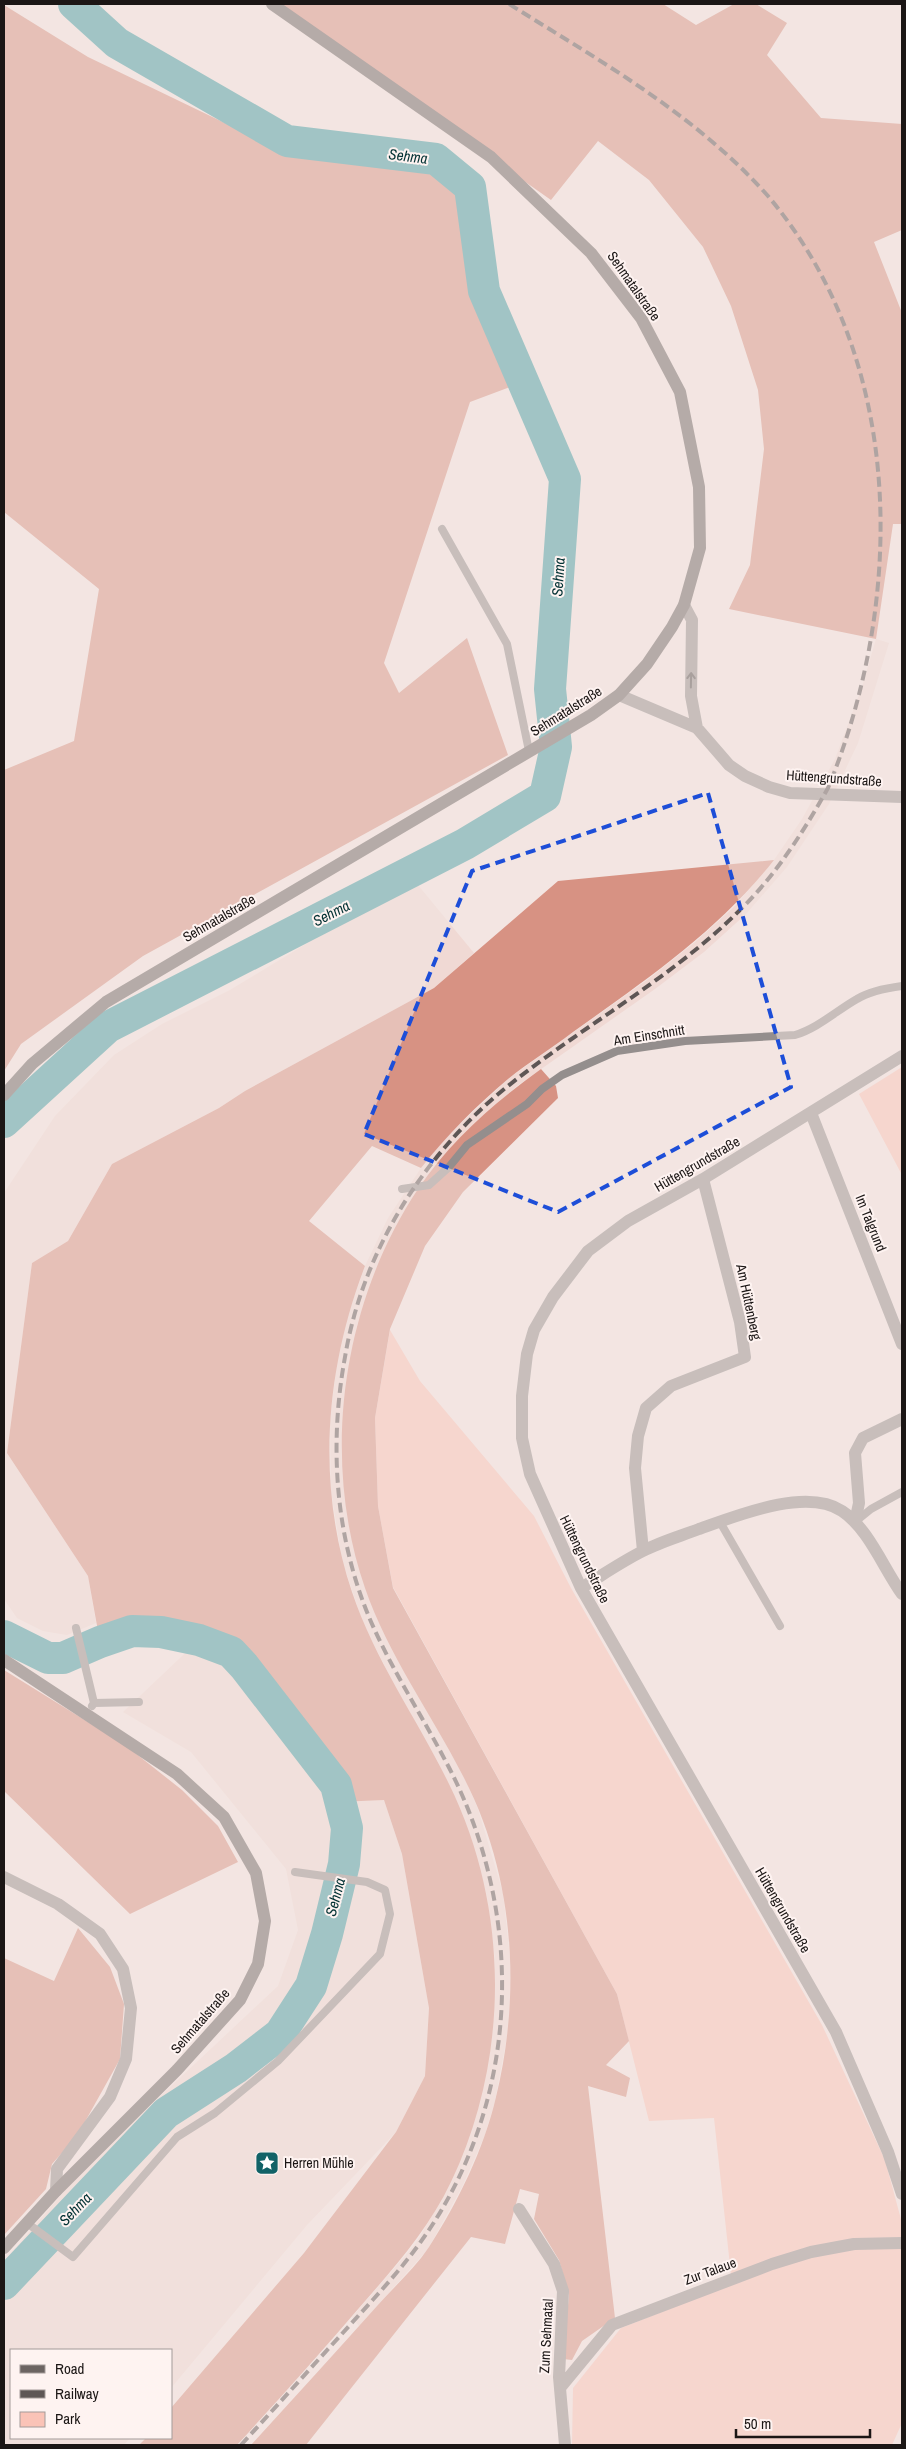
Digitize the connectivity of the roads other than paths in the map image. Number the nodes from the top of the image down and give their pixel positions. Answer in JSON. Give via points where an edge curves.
{"nodes":[{"id":1,"x":272,"y":4,"type":"edge"},
{"id":2,"x":442,"y":529,"type":"dead end"},
{"id":3,"x":684,"y":605,"type":"junction"},
{"id":4,"x":619,"y":695,"type":"junction"},
{"id":5,"x":696,"y":728,"type":"junction"},
{"id":6,"x":533,"y":749,"type":"junction"},
{"id":7,"x":902,"y":797,"type":"edge"},
{"id":8,"x":902,"y":986,"type":"edge"},
{"id":9,"x":902,"y":1056,"type":"edge"},
{"id":10,"x":4,"y":1095,"type":"edge"},
{"id":11,"x":811,"y":1114,"type":"junction"},
{"id":12,"x":703,"y":1179,"type":"junction"},
{"id":13,"x":402,"y":1189,"type":"dead end"},
{"id":14,"x":902,"y":1344,"type":"edge"},
{"id":15,"x":902,"y":1418,"type":"edge"},
{"id":16,"x":902,"y":1492,"type":"edge"},
{"id":17,"x":720,"y":1522,"type":"junction"},
{"id":18,"x":855,"y":1522,"type":"junction"},
{"id":19,"x":643,"y":1551,"type":"junction"},
{"id":20,"x":581,"y":1588,"type":"junction"},
{"id":21,"x":902,"y":1594,"type":"edge"},
{"id":22,"x":780,"y":1626,"type":"dead end"},
{"id":23,"x":76,"y":1628,"type":"dead end"},
{"id":24,"x":4,"y":1660,"type":"edge"},
{"id":25,"x":139,"y":1702,"type":"dead end"},
{"id":26,"x":90,"y":1708,"type":"junction"},
{"id":27,"x":295,"y":1872,"type":"dead end"},
{"id":28,"x":4,"y":1877,"type":"edge"},
{"id":29,"x":56,"y":2191,"type":"junction"},
{"id":30,"x":902,"y":2194,"type":"edge"},
{"id":31,"x":520,"y":2209,"type":"dead end"},
{"id":32,"x":31,"y":2226,"type":"junction"},
{"id":33,"x":902,"y":2243,"type":"edge"},
{"id":34,"x":4,"y":2248,"type":"edge"},
{"id":35,"x":560,"y":2388,"type":"junction"},
{"id":36,"x":564,"y":2445,"type":"edge"}],
"edges":[{"from":1,"to":3,"type":"main road","name":"Sehmatalstraße","via":[[492,157],[591,253],[641,318],[680,392],[699,486],[700,548]]},
{"from":2,"to":6,"type":"lane","via":[[507,644]]},
{"from":3,"to":4,"type":"main road","name":"Sehmatalstraße","via":[[647,664]]},
{"from":5,"to":3,"type":"street","one_way":true,"via":[[691,696],[692,620]]},
{"from":4,"to":5,"type":"street","name":"Hüttengrundstraße"},
{"from":4,"to":6,"type":"main road","name":"Sehmatalstraße"},
{"from":5,"to":7,"type":"street","name":"Hüttengrundstraße","via":[[729,765],[770,787],[790,793]]},
{"from":6,"to":10,"type":"main road","name":"Sehmatalstraße","via":[[106,1002],[32,1064]]},
{"from":8,"to":13,"type":"lane","name":"Am Einschnitt","via":[[884,988],[859,998],[812,1030],[795,1035],[685,1041],[617,1050],[562,1075],[542,1089],[527,1104],[467,1145],[428,1185]]},
{"from":9,"to":11,"type":"street","name":"Hüttengrundstraße"},
{"from":11,"to":12,"type":"street","name":"Hüttengrundstraße"},
{"from":11,"to":14,"type":"street","name":"Im Talgrund"},
{"from":12,"to":19,"type":"street","name":"Am Hüttenberg","via":[[740,1322],[745,1356],[671,1386],[646,1408],[634,1468]]},
{"from":12,"to":20,"type":"street","name":"Hüttengrundstraße","via":[[628,1222],[588,1252],[553,1298],[534,1330],[527,1354],[522,1396],[522,1438],[530,1474]]},
{"from":15,"to":18,"type":"street","via":[[863,1438],[856,1453],[859,1503]]},
{"from":16,"to":18,"type":"lane"},
{"from":17,"to":18,"type":"street","via":[[755,1510],[817,1502],[841,1510]]},
{"from":17,"to":19,"type":"street"},
{"from":17,"to":22,"type":"lane"},
{"from":18,"to":21,"type":"street"},
{"from":19,"to":20,"type":"street"},
{"from":20,"to":30,"type":"street","name":"Hüttengrundstraße","via":[[836,2032],[888,2152]]},
{"from":23,"to":26,"type":"lane"},
{"from":24,"to":26,"type":"main road","name":"Sehmatalstraße"},
{"from":25,"to":26,"type":"lane"},
{"from":26,"to":29,"type":"main road","name":"Sehmatalstraße","via":[[177,1774],[224,1817],[256,1873],[264,1922],[258,1964],[240,2000],[177,2070]]},
{"from":27,"to":32,"type":"lane","via":[[367,1882],[385,1890],[390,1914],[380,1954],[278,2061],[215,2113],[177,2137],[73,2258]]},
{"from":28,"to":29,"type":"street","via":[[58,1904],[100,1934],[123,1969],[131,2008],[126,2060],[110,2097],[57,2169]]},
{"from":29,"to":32,"type":"main road","name":"Sehmatalstraße"},
{"from":31,"to":35,"type":"street","name":"Zum Sehmatal","via":[[554,2264],[563,2291]]},
{"from":32,"to":34,"type":"main road","name":"Sehmatalstraße"},
{"from":33,"to":35,"type":"street","name":"Zur Talaue","via":[[854,2244],[811,2252],[612,2325]]},
{"from":35,"to":36,"type":"street","name":"Zum Sehmatal"}]}
